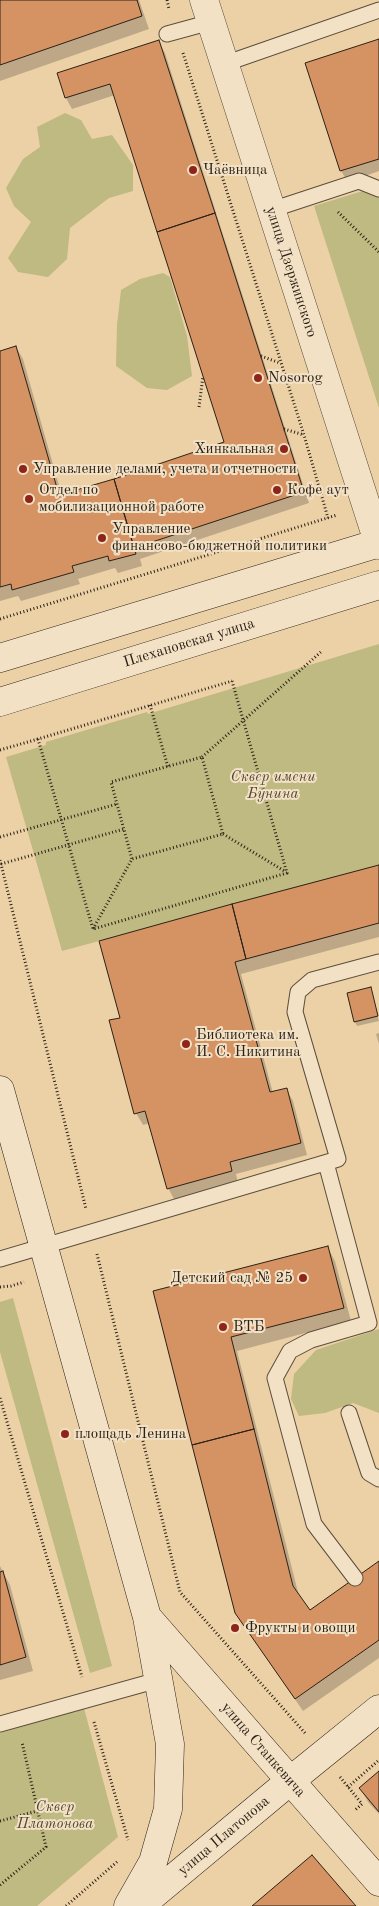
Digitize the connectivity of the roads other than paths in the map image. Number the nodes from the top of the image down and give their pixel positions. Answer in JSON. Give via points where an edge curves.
{"nodes":[{"id":1,"x":379,"y":10,"type":"edge"},
{"id":2,"x":207,"y":11,"type":"edge"},
{"id":3,"x":172,"y":33,"type":"road end"},
{"id":4,"x":224,"y":64,"type":"junction"},
{"id":5,"x":379,"y":189,"type":"edge"},
{"id":6,"x":271,"y":210,"type":"junction"},
{"id":7,"x":379,"y":544,"type":"edge"},
{"id":8,"x":379,"y":584,"type":"edge"},
{"id":9,"x":0,"y":658,"type":"edge"},
{"id":10,"x":0,"y":702,"type":"edge"},
{"id":11,"x":379,"y":962,"type":"edge"},
{"id":12,"x":0,"y":1090,"type":"edge"},
{"id":13,"x":326,"y":1163,"type":"junction"},
{"id":14,"x":44,"y":1246,"type":"junction"},
{"id":15,"x":0,"y":1259,"type":"edge"},
{"id":16,"x":349,"y":1413,"type":"dead end"},
{"id":17,"x":379,"y":1478,"type":"edge"},
{"id":18,"x":355,"y":1578,"type":"dead end"},
{"id":19,"x":147,"y":1617,"type":"junction"},
{"id":20,"x":158,"y":1680,"type":"junction"},
{"id":21,"x":379,"y":1709,"type":"edge"},
{"id":22,"x":0,"y":1724,"type":"edge"},
{"id":23,"x":290,"y":1781,"type":"junction"},
{"id":24,"x":379,"y":1882,"type":"edge"},
{"id":25,"x":128,"y":1906,"type":"edge"},
{"id":26,"x":140,"y":1906,"type":"edge"}],
"edges":[{"from":1,"to":4,"type":"lane"},
{"from":2,"to":3,"type":"lane"},
{"from":2,"to":4,"type":"street","name":"улица Дзержинского"},
{"from":4,"to":6,"type":"street","name":"улица Дзержинского"},
{"from":5,"to":6,"type":"lane","via":[[359,181]]},
{"from":6,"to":7,"type":"street","name":"улица Дзержинского"},
{"from":7,"to":9,"type":"street"},
{"from":8,"to":10,"type":"street","name":"Плехановская улица"},
{"from":11,"to":13,"type":"lane","via":[[312,980],[298,992],[295,1012],[338,1159]]},
{"from":12,"to":14,"type":"street"},
{"from":13,"to":14,"type":"lane"},
{"from":13,"to":18,"type":"lane","via":[[369,1324],[311,1340],[290,1352],[274,1378],[314,1524]]},
{"from":14,"to":15,"type":"lane"},
{"from":14,"to":19,"type":"street"},
{"from":16,"to":17,"type":"lane","via":[[369,1472]]},
{"from":19,"to":20,"type":"street"},
{"from":19,"to":23,"type":"street","name":"улица Станкевича"},
{"from":20,"to":22,"type":"lane"},
{"from":20,"to":25,"type":"street","via":[[170,1744],[168,1809],[153,1862]]},
{"from":21,"to":23,"type":"street","name":"улица Платонова"},
{"from":23,"to":24,"type":"street","name":"улица Станкевича"},
{"from":23,"to":26,"type":"street","name":"улица Платонова"}]}
